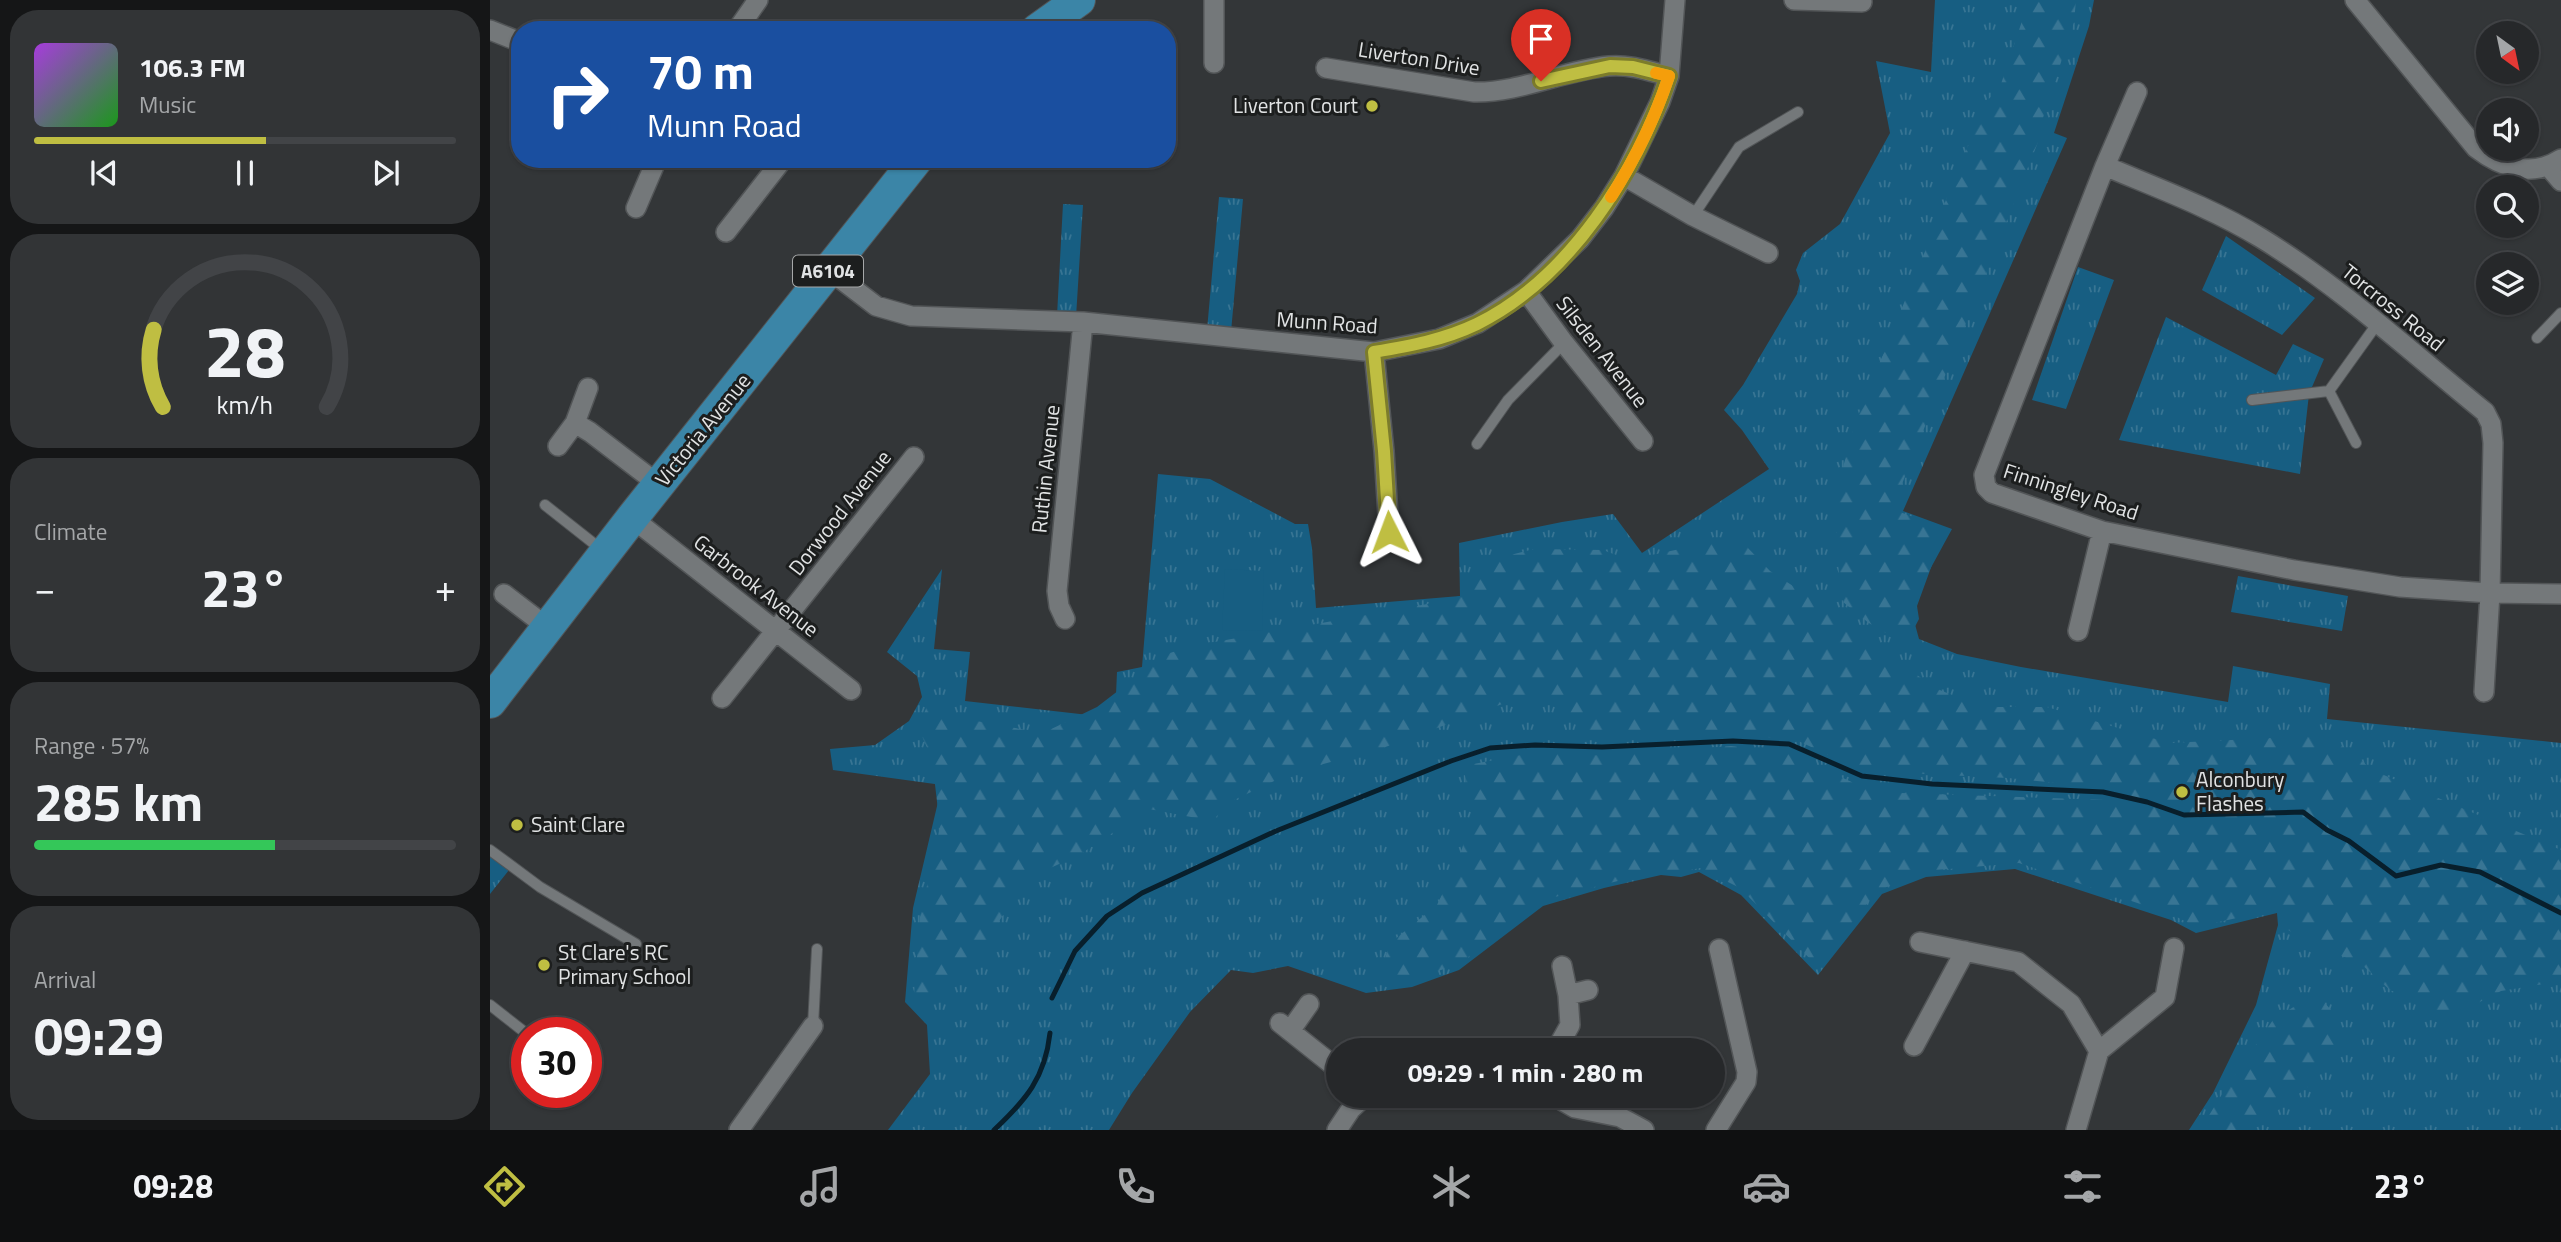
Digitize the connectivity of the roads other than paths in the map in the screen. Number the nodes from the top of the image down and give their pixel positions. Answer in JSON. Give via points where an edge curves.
{"nodes":[{"id":1,"x":758,"y":0,"type":"edge"},
{"id":2,"x":1079,"y":0,"type":"edge"},
{"id":3,"x":1214,"y":0,"type":"edge"},
{"id":4,"x":1675,"y":0,"type":"edge"},
{"id":5,"x":1794,"y":0,"type":"edge"},
{"id":6,"x":2355,"y":0,"type":"edge"},
{"id":7,"x":1861,"y":2,"type":"dead end"},
{"id":8,"x":743,"y":21,"type":"edge"},
{"id":9,"x":1050,"y":21,"type":"edge"},
{"id":10,"x":490,"y":30,"type":"edge"},
{"id":11,"x":511,"y":38,"type":"edge"},
{"id":12,"x":1214,"y":63,"type":"dead end"},
{"id":13,"x":1326,"y":68,"type":"dead end"},
{"id":14,"x":1669,"y":76,"type":"junction"},
{"id":15,"x":2137,"y":92,"type":"dead end"},
{"id":16,"x":1798,"y":112,"type":"dead end"},
{"id":17,"x":2105,"y":166,"type":"junction"},
{"id":18,"x":653,"y":168,"type":"edge"},
{"id":19,"x":776,"y":168,"type":"edge"},
{"id":20,"x":910,"y":168,"type":"edge"},
{"id":21,"x":2557,"y":169,"type":"edge"},
{"id":22,"x":1624,"y":176,"type":"junction"},
{"id":23,"x":636,"y":208,"type":"dead end"},
{"id":24,"x":1693,"y":216,"type":"junction"},
{"id":25,"x":726,"y":232,"type":"dead end"},
{"id":26,"x":1768,"y":254,"type":"dead end"},
{"id":27,"x":829,"y":270,"type":"junction"},
{"id":28,"x":1526,"y":291,"type":"junction"},
{"id":29,"x":2561,"y":313,"type":"edge"},
{"id":30,"x":1083,"y":322,"type":"junction"},
{"id":31,"x":2377,"y":324,"type":"junction"},
{"id":32,"x":2537,"y":338,"type":"dead end"},
{"id":33,"x":1564,"y":343,"type":"junction"},
{"id":34,"x":1374,"y":352,"type":"junction"},
{"id":35,"x":588,"y":388,"type":"dead end"},
{"id":36,"x":2329,"y":391,"type":"junction"},
{"id":37,"x":2252,"y":400,"type":"dead end"},
{"id":38,"x":575,"y":423,"type":"junction"},
{"id":39,"x":1643,"y":441,"type":"dead end"},
{"id":40,"x":2356,"y":443,"type":"dead end"},
{"id":41,"x":1477,"y":444,"type":"dead end"},
{"id":42,"x":558,"y":446,"type":"dead end"},
{"id":43,"x":914,"y":457,"type":"dead end"},
{"id":44,"x":658,"y":484,"type":"junction"},
{"id":45,"x":545,"y":505,"type":"dead end"},
{"id":46,"x":632,"y":518,"type":"junction"},
{"id":47,"x":2102,"y":531,"type":"junction"},
{"id":48,"x":1389,"y":532,"type":"dead end"},
{"id":49,"x":606,"y":552,"type":"junction"},
{"id":50,"x":2490,"y":593,"type":"junction"},
{"id":51,"x":504,"y":594,"type":"dead end"},
{"id":52,"x":2561,"y":594,"type":"edge"},
{"id":53,"x":1065,"y":619,"type":"dead end"},
{"id":54,"x":547,"y":627,"type":"junction"},
{"id":55,"x":776,"y":630,"type":"junction"},
{"id":56,"x":2078,"y":631,"type":"dead end"},
{"id":57,"x":851,"y":690,"type":"dead end"},
{"id":58,"x":2484,"y":692,"type":"dead end"},
{"id":59,"x":722,"y":698,"type":"dead end"},
{"id":60,"x":490,"y":702,"type":"edge"},
{"id":61,"x":490,"y":850,"type":"edge"},
{"id":62,"x":1920,"y":942,"type":"dead end"},
{"id":63,"x":636,"y":944,"type":"dead end"},
{"id":64,"x":1719,"y":948,"type":"dead end"},
{"id":65,"x":2174,"y":948,"type":"dead end"},
{"id":66,"x":817,"y":949,"type":"dead end"},
{"id":67,"x":1965,"y":951,"type":"junction"},
{"id":68,"x":1562,"y":966,"type":"dead end"},
{"id":69,"x":1588,"y":990,"type":"dead end"},
{"id":70,"x":1568,"y":995,"type":"junction"},
{"id":71,"x":1309,"y":1004,"type":"dead end"},
{"id":72,"x":490,"y":1005,"type":"edge"},
{"id":73,"x":511,"y":1021,"type":"edge"},
{"id":74,"x":813,"y":1026,"type":"joint"},
{"id":75,"x":1563,"y":1038,"type":"edge"},
{"id":76,"x":1914,"y":1046,"type":"dead end"},
{"id":77,"x":2099,"y":1051,"type":"junction"},
{"id":78,"x":1326,"y":1060,"type":"edge"},
{"id":79,"x":1352,"y":1108,"type":"edge"},
{"id":80,"x":1575,"y":1108,"type":"edge"},
{"id":81,"x":739,"y":1130,"type":"edge"},
{"id":82,"x":1337,"y":1130,"type":"edge"},
{"id":83,"x":1644,"y":1130,"type":"edge"},
{"id":84,"x":1716,"y":1130,"type":"edge"},
{"id":85,"x":2076,"y":1130,"type":"edge"}],
"edges":[{"from":1,"to":8,"type":"street"},
{"from":2,"to":9,"type":"main road"},
{"from":3,"to":12,"type":"street"},
{"from":4,"to":14,"type":"street","name":"Munn Road"},
{"from":5,"to":7,"type":"street"},
{"from":6,"to":21,"type":"street","via":[[2476,148],[2514,168]]},
{"from":10,"to":11,"type":"street"},
{"from":13,"to":14,"type":"street","name":"Liverton Drive","via":[[1494,93],[1610,66]]},
{"from":14,"to":22,"type":"street","name":"Munn Road"},
{"from":15,"to":17,"type":"street","name":"Finningley Road"},
{"from":16,"to":24,"type":"lane","via":[[1739,147]]},
{"from":17,"to":31,"type":"street","name":"Torcross Road","via":[[2260,237]]},
{"from":17,"to":47,"type":"street","name":"Finningley Road","via":[[1984,475],[1992,493]]},
{"from":18,"to":23,"type":"street"},
{"from":19,"to":25,"type":"street"},
{"from":20,"to":27,"type":"main road","name":"Victoria Avenue","number":"A6104"},
{"from":22,"to":24,"type":"street"},
{"from":22,"to":28,"type":"street","name":"Munn Road","via":[[1580,239]]},
{"from":24,"to":26,"type":"street"},
{"from":27,"to":30,"type":"street","name":"Munn Road","via":[[876,306],[911,316]]},
{"from":27,"to":44,"type":"main road","name":"Victoria Avenue","number":"A6104"},
{"from":28,"to":33,"type":"street","name":"Silsden Avenue"},
{"from":28,"to":34,"type":"street","name":"Munn Road","via":[[1462,330]]},
{"from":29,"to":32,"type":"lane"},
{"from":30,"to":34,"type":"street","name":"Munn Road"},
{"from":30,"to":53,"type":"street","name":"Ruthin Avenue","via":[[1057,591]]},
{"from":31,"to":36,"type":"lane"},
{"from":31,"to":50,"type":"street","name":"Torcross Road","via":[[2489,418],[2493,443]]},
{"from":33,"to":39,"type":"street","name":"Silsden Avenue"},
{"from":33,"to":41,"type":"lane","via":[[1508,400]]},
{"from":34,"to":48,"type":"street"},
{"from":35,"to":38,"type":"street"},
{"from":36,"to":37,"type":"lane"},
{"from":36,"to":40,"type":"lane"},
{"from":38,"to":42,"type":"street"},
{"from":38,"to":44,"type":"street"},
{"from":43,"to":55,"type":"street","name":"Dorwood Avenue"},
{"from":44,"to":46,"type":"main road","name":"Victoria Avenue","number":"A6104"},
{"from":45,"to":49,"type":"lane"},
{"from":46,"to":49,"type":"main road","name":"Victoria Avenue","number":"A6104"},
{"from":46,"to":55,"type":"street","name":"Garbrook Avenue"},
{"from":47,"to":50,"type":"street","name":"Finningley Road","via":[[2400,587]]},
{"from":47,"to":56,"type":"street"},
{"from":49,"to":54,"type":"main road","name":"Victoria Avenue","number":"A6104"},
{"from":50,"to":52,"type":"street","name":"Finningley Road"},
{"from":50,"to":58,"type":"street","name":"Torcross Road"},
{"from":51,"to":54,"type":"street"},
{"from":54,"to":60,"type":"main road","name":"Victoria Avenue","number":"A6104"},
{"from":55,"to":57,"type":"street","name":"Garbrook Avenue"},
{"from":55,"to":59,"type":"street","name":"Dorwood Avenue"},
{"from":61,"to":63,"type":"lane","via":[[540,887]]},
{"from":62,"to":67,"type":"street"},
{"from":64,"to":84,"type":"street","via":[[1718,979],[1747,1073]]},
{"from":65,"to":77,"type":"street","via":[[2165,997]]},
{"from":66,"to":74,"type":"lane"},
{"from":67,"to":76,"type":"street"},
{"from":67,"to":77,"type":"street","via":[[2018,962],[2071,1004]]},
{"from":68,"to":70,"type":"street"},
{"from":69,"to":70,"type":"street"},
{"from":70,"to":75,"type":"street","via":[[1570,1025]]},
{"from":71,"to":78,"type":"street","via":[[1285,1027]]},
{"from":72,"to":73,"type":"lane"},
{"from":74,"to":81,"type":"street"},
{"from":77,"to":85,"type":"street"},
{"from":79,"to":82,"type":"street"},
{"from":80,"to":83,"type":"street","via":[[1620,1117]]}]}
